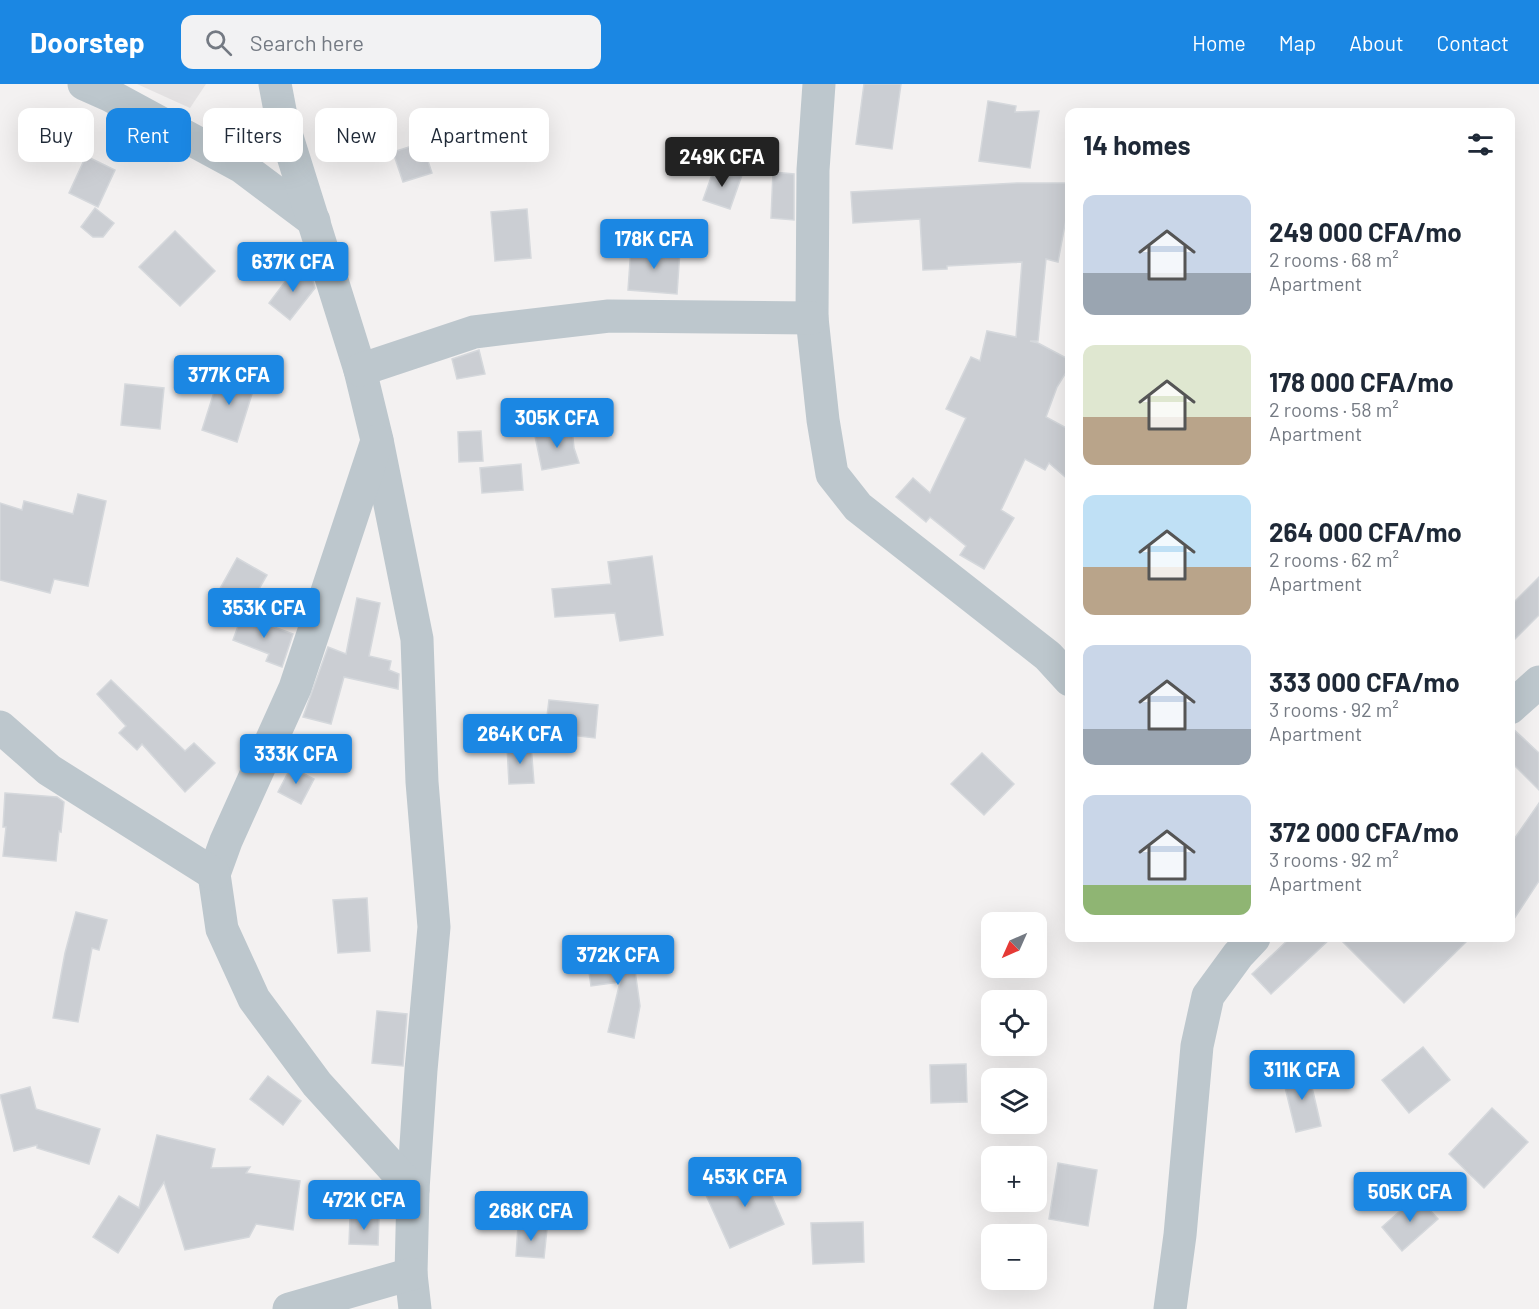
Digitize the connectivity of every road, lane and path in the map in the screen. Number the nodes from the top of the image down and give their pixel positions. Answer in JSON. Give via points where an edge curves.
{"nodes":[{"id":1,"x":84,"y":84,"type":"edge"},
{"id":2,"x":275,"y":84,"type":"edge"},
{"id":3,"x":819,"y":84,"type":"edge"},
{"id":4,"x":314,"y":221,"type":"junction"},
{"id":5,"x":812,"y":318,"type":"junction"},
{"id":6,"x":360,"y":370,"type":"junction"},
{"id":7,"x":377,"y":440,"type":"junction"},
{"id":8,"x":1065,"y":675,"type":"edge"},
{"id":9,"x":1539,"y":682,"type":"edge"},
{"id":10,"x":1515,"y":704,"type":"edge"},
{"id":11,"x":0,"y":727,"type":"edge"},
{"id":12,"x":214,"y":874,"type":"junction"},
{"id":13,"x":1250,"y":942,"type":"edge"},
{"id":14,"x":413,"y":1190,"type":"junction"},
{"id":15,"x":411,"y":1274,"type":"junction"},
{"id":16,"x":289,"y":1309,"type":"edge"},
{"id":17,"x":415,"y":1309,"type":"edge"},
{"id":18,"x":1170,"y":1309,"type":"edge"}],
"edges":[{"from":1,"to":4,"type":"street","via":[[242,167]]},
{"from":2,"to":4,"type":"street","via":[[282,121]]},
{"from":3,"to":5,"type":"street","via":[[813,170]]},
{"from":4,"to":6,"type":"street"},
{"from":5,"to":6,"type":"street","via":[[609,316],[474,332]]},
{"from":5,"to":8,"type":"street","via":[[831,474],[858,507],[1048,657]]},
{"from":6,"to":7,"type":"street"},
{"from":7,"to":12,"type":"street","via":[[295,688]]},
{"from":7,"to":14,"type":"street","via":[[417,639],[422,782],[434,927]]},
{"from":9,"to":10,"type":"street"},
{"from":11,"to":12,"type":"street","via":[[49,770]]},
{"from":12,"to":14,"type":"street","via":[[222,929],[254,999],[317,1084]]},
{"from":13,"to":18,"type":"street","via":[[1208,996],[1197,1046]]},
{"from":14,"to":15,"type":"street"},
{"from":15,"to":16,"type":"street"},
{"from":15,"to":17,"type":"street"}]}
